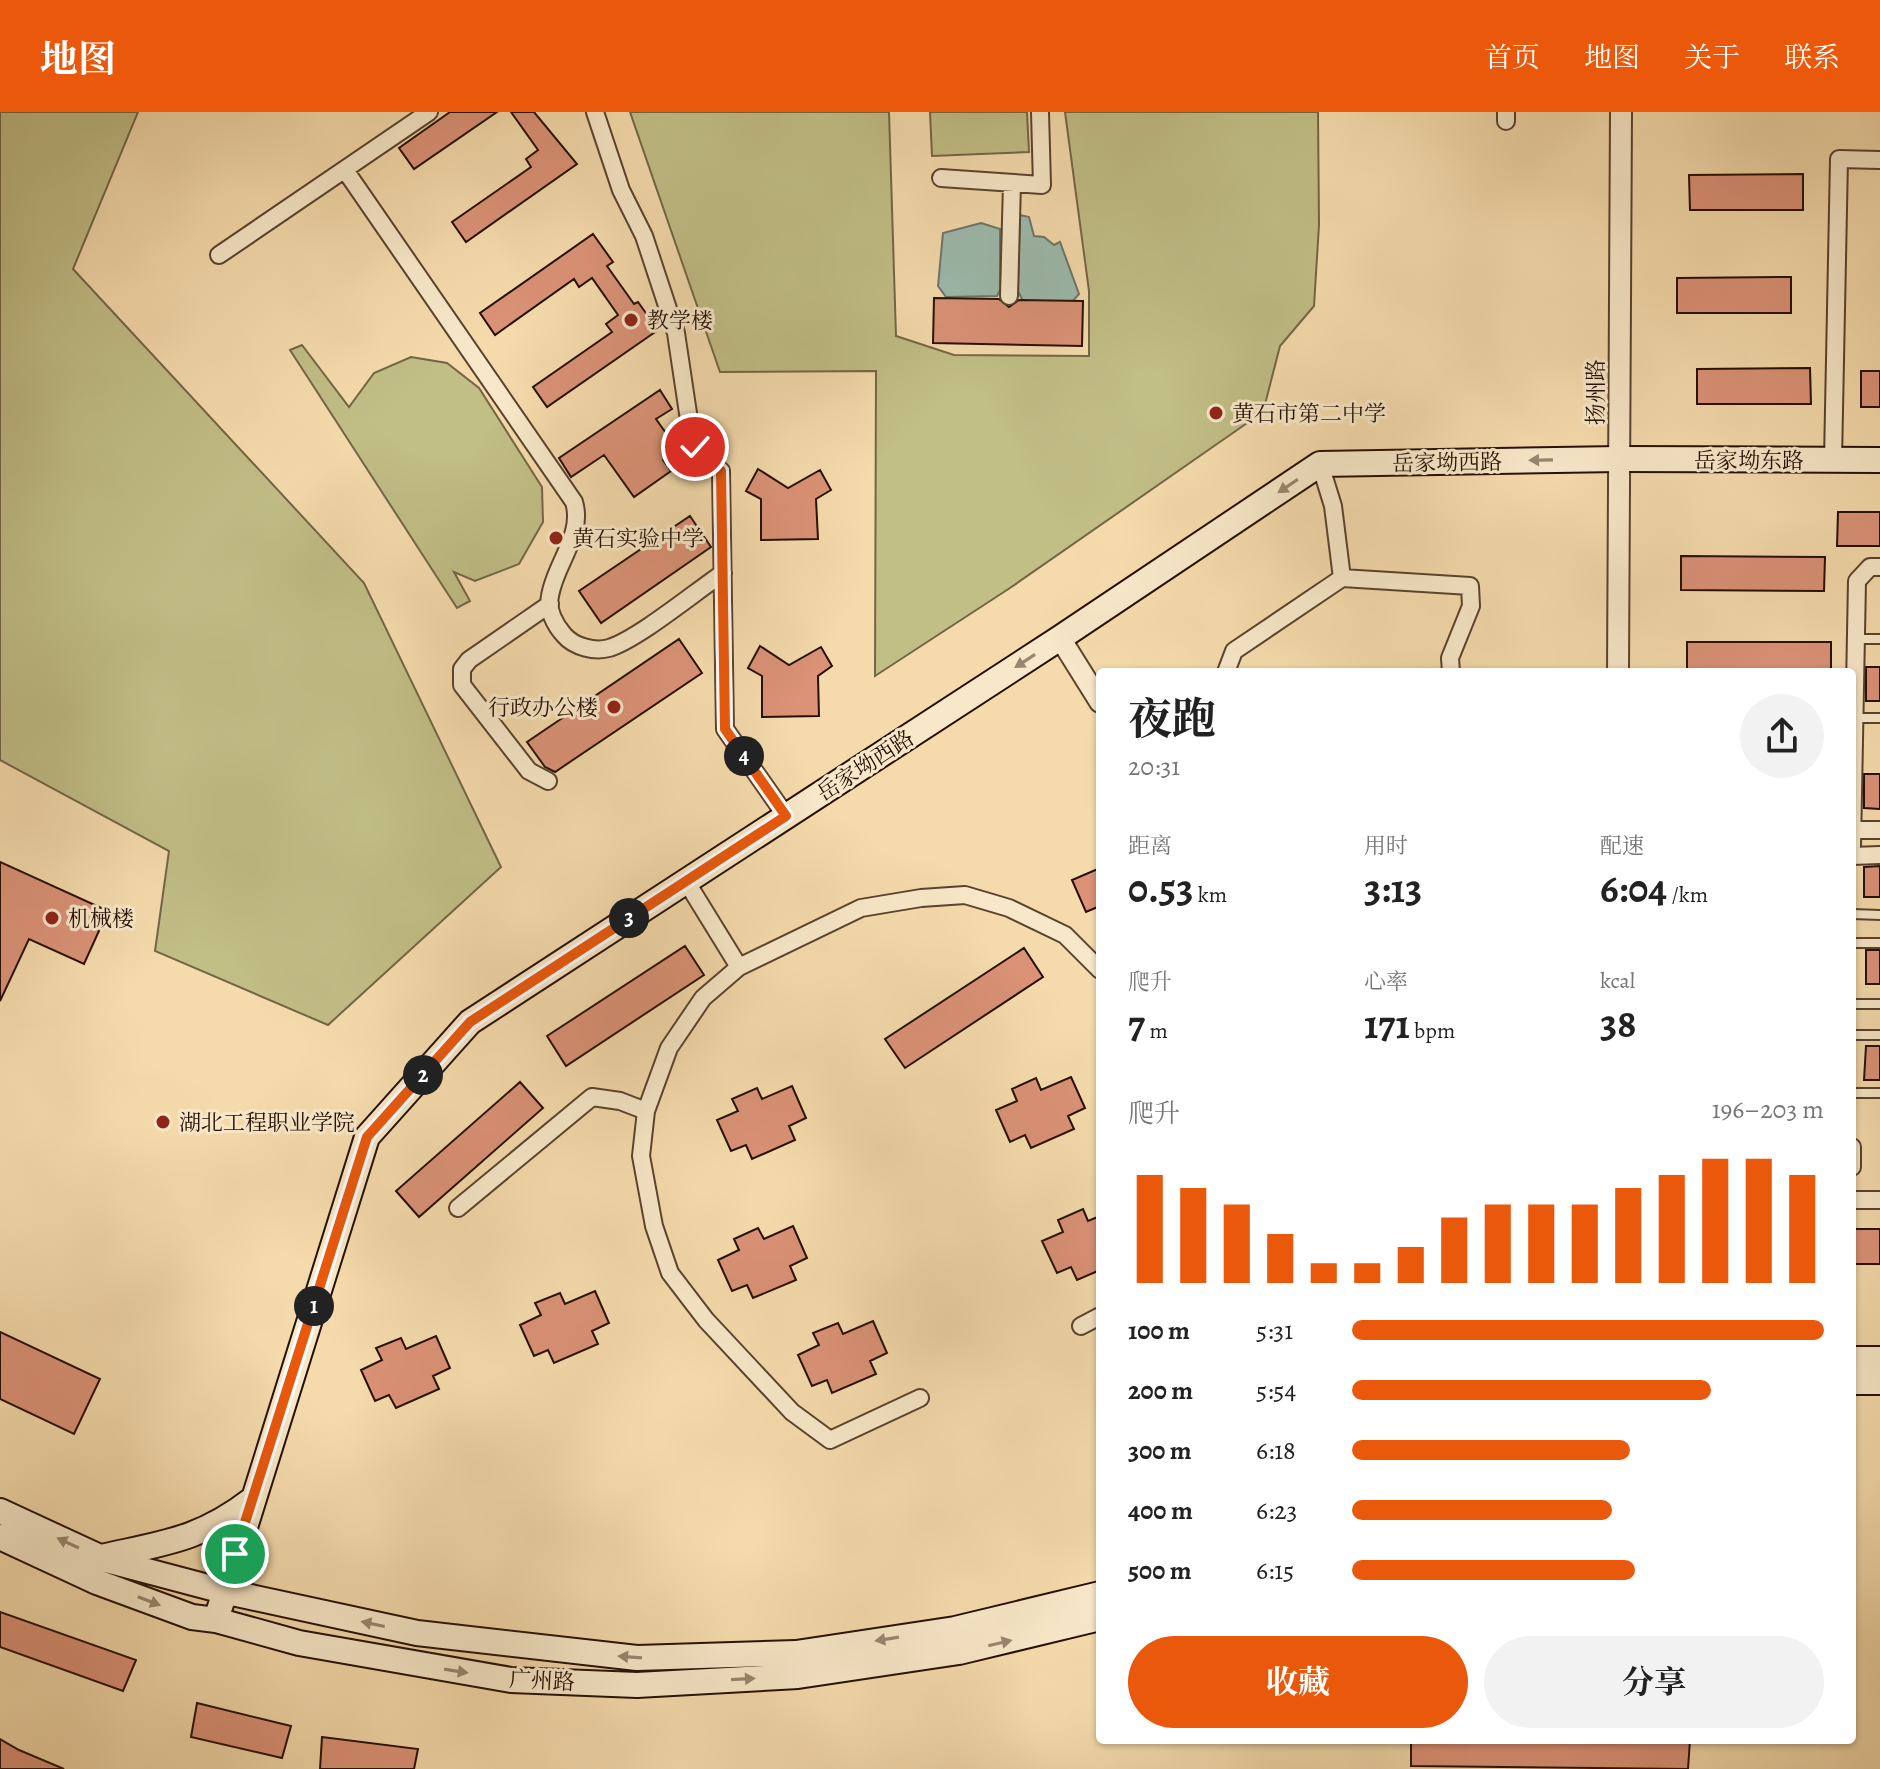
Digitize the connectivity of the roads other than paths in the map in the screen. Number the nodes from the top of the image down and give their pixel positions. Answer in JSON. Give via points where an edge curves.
{"nodes":[{"id":1,"x":429,"y":112,"type":"edge"},
{"id":2,"x":595,"y":112,"type":"edge"},
{"id":3,"x":1040,"y":112,"type":"edge"},
{"id":4,"x":1621,"y":112,"type":"edge"},
{"id":5,"x":1880,"y":160,"type":"edge"},
{"id":6,"x":345,"y":170,"type":"junction"},
{"id":7,"x":941,"y":178,"type":"dead end"},
{"id":8,"x":1012,"y":183,"type":"junction"},
{"id":9,"x":219,"y":255,"type":"dead end"},
{"id":10,"x":1009,"y":296,"type":"dead end"},
{"id":11,"x":1619,"y":459,"type":"junction"},
{"id":12,"x":1833,"y":460,"type":"junction"},
{"id":13,"x":1880,"y":460,"type":"edge"},
{"id":14,"x":1320,"y":464,"type":"junction"},
{"id":15,"x":1880,"y":567,"type":"edge"},
{"id":16,"x":723,"y":573,"type":"junction"},
{"id":17,"x":1342,"y":578,"type":"junction"},
{"id":18,"x":550,"y":604,"type":"junction"},
{"id":19,"x":1060,"y":638,"type":"junction"},
{"id":20,"x":1856,"y":639,"type":"junction"},
{"id":21,"x":1880,"y":639,"type":"edge"},
{"id":22,"x":1228,"y":668,"type":"edge"},
{"id":23,"x":1451,"y":668,"type":"edge"},
{"id":24,"x":1618,"y":668,"type":"edge"},
{"id":25,"x":1856,"y":668,"type":"edge"},
{"id":26,"x":1096,"y":696,"type":"edge"},
{"id":27,"x":1856,"y":718,"type":"edge"},
{"id":28,"x":1880,"y":718,"type":"edge"},
{"id":29,"x":548,"y":781,"type":"dead end"},
{"id":30,"x":786,"y":816,"type":"junction"},
{"id":31,"x":1856,"y":830,"type":"edge"},
{"id":32,"x":1880,"y":830,"type":"edge"},
{"id":33,"x":1880,"y":855,"type":"edge"},
{"id":34,"x":1856,"y":856,"type":"edge"},
{"id":35,"x":686,"y":881,"type":"junction"},
{"id":36,"x":1856,"y":914,"type":"edge"},
{"id":37,"x":1880,"y":915,"type":"edge"},
{"id":38,"x":1856,"y":943,"type":"edge"},
{"id":39,"x":1880,"y":943,"type":"edge"},
{"id":40,"x":1096,"y":966,"type":"edge"},
{"id":41,"x":739,"y":967,"type":"junction"},
{"id":42,"x":1856,"y":1004,"type":"edge"},
{"id":43,"x":1880,"y":1004,"type":"edge"},
{"id":44,"x":1856,"y":1035,"type":"edge"},
{"id":45,"x":1880,"y":1035,"type":"edge"},
{"id":46,"x":1856,"y":1093,"type":"edge"},
{"id":47,"x":1880,"y":1093,"type":"edge"},
{"id":48,"x":646,"y":1111,"type":"junction"},
{"id":49,"x":1856,"y":1200,"type":"edge"},
{"id":50,"x":1880,"y":1200,"type":"edge"},
{"id":51,"x":458,"y":1208,"type":"dead end"},
{"id":52,"x":1096,"y":1318,"type":"edge"},
{"id":53,"x":1081,"y":1326,"type":"dead end"},
{"id":54,"x":1856,"y":1359,"type":"edge"},
{"id":55,"x":1880,"y":1359,"type":"edge"},
{"id":56,"x":1856,"y":1382,"type":"edge"},
{"id":57,"x":1880,"y":1382,"type":"edge"},
{"id":58,"x":920,"y":1398,"type":"dead end"},
{"id":59,"x":253,"y":1499,"type":"junction"},
{"id":60,"x":0,"y":1511,"type":"edge"},
{"id":61,"x":0,"y":1537,"type":"edge"},
{"id":62,"x":99,"y":1557,"type":"junction"},
{"id":63,"x":223,"y":1591,"type":"junction"},
{"id":64,"x":1096,"y":1595,"type":"edge"},
{"id":65,"x":1096,"y":1619,"type":"edge"},
{"id":66,"x":216,"y":1620,"type":"junction"}],
"edges":[{"from":1,"to":6,"type":"street"},
{"from":2,"to":16,"type":"street","via":[[676,333],[692,440],[721,471]]},
{"from":3,"to":8,"type":"street","via":[[1042,185]]},
{"from":4,"to":11,"type":"street","name":"扬州路"},
{"from":5,"to":12,"type":"street","via":[[1839,159]]},
{"from":6,"to":9,"type":"street"},
{"from":6,"to":18,"type":"street","via":[[574,502],[574,533]]},
{"from":7,"to":8,"type":"street"},
{"from":8,"to":10,"type":"street"},
{"from":11,"to":12,"type":"main road","name":"岳家坳东路"},
{"from":11,"to":14,"type":"main road","name":"岳家坳西路","one_way":true},
{"from":11,"to":24,"type":"street","name":"扬州路"},
{"from":12,"to":13,"type":"main road","name":"岳家坳东路"},
{"from":14,"to":17,"type":"street","via":[[1333,506]]},
{"from":14,"to":19,"type":"main road","name":"岳家坳西路","one_way":true},
{"from":15,"to":20,"type":"street","via":[[1870,567],[1857,581]]},
{"from":16,"to":18,"type":"street","via":[[608,648],[581,647],[567,640]]},
{"from":16,"to":30,"type":"street","via":[[725,729]]},
{"from":17,"to":22,"type":"street","via":[[1234,651]]},
{"from":17,"to":23,"type":"street","via":[[1470,586],[1471,606]]},
{"from":18,"to":29,"type":"street","via":[[469,660],[461,677],[529,771]]},
{"from":19,"to":26,"type":"street"},
{"from":19,"to":30,"type":"main road","name":"岳家坳西路","one_way":true},
{"from":20,"to":21,"type":"lane"},
{"from":20,"to":25,"type":"street"},
{"from":27,"to":28,"type":"lane"},
{"from":30,"to":35,"type":"main road","name":"岳家坳西路"},
{"from":31,"to":32,"type":"street"},
{"from":33,"to":34,"type":"street"},
{"from":35,"to":41,"type":"street"},
{"from":35,"to":59,"type":"main road","name":"岳家坳西路","via":[[470,1022],[367,1137]]},
{"from":36,"to":37,"type":"lane"},
{"from":38,"to":39,"type":"lane"},
{"from":40,"to":41,"type":"street","via":[[1065,935],[1009,908],[965,895],[861,908]]},
{"from":41,"to":48,"type":"street","via":[[703,998],[669,1048]]},
{"from":42,"to":43,"type":"lane"},
{"from":44,"to":45,"type":"lane"},
{"from":46,"to":47,"type":"lane"},
{"from":48,"to":51,"type":"street","via":[[592,1097]]},
{"from":48,"to":58,"type":"street","via":[[641,1156],[654,1226],[670,1273],[742,1361],[792,1412],[830,1440]]},
{"from":49,"to":50,"type":"street"},
{"from":52,"to":53,"type":"street"},
{"from":54,"to":55,"type":"main road"},
{"from":56,"to":57,"type":"main road"},
{"from":59,"to":62,"type":"main road","via":[[223,1522],[181,1540]]},
{"from":59,"to":63,"type":"main road","name":"岳家坳西路"},
{"from":62,"to":60,"type":"main road","name":"广州路","one_way":true},
{"from":61,"to":66,"type":"main road","name":"广州路","one_way":true,"via":[[97,1582],[192,1617]]},
{"from":62,"to":63,"type":"main road","name":"广州路"},
{"from":64,"to":63,"type":"main road","name":"广州路","one_way":true,"via":[[955,1629],[796,1653],[637,1658],[417,1633]]},
{"from":63,"to":66,"type":"main road","name":"岳家坳西路"},
{"from":66,"to":65,"type":"main road","name":"广州路","one_way":true,"via":[[299,1643],[511,1680],[637,1685],[798,1676],[959,1652]]}]}
